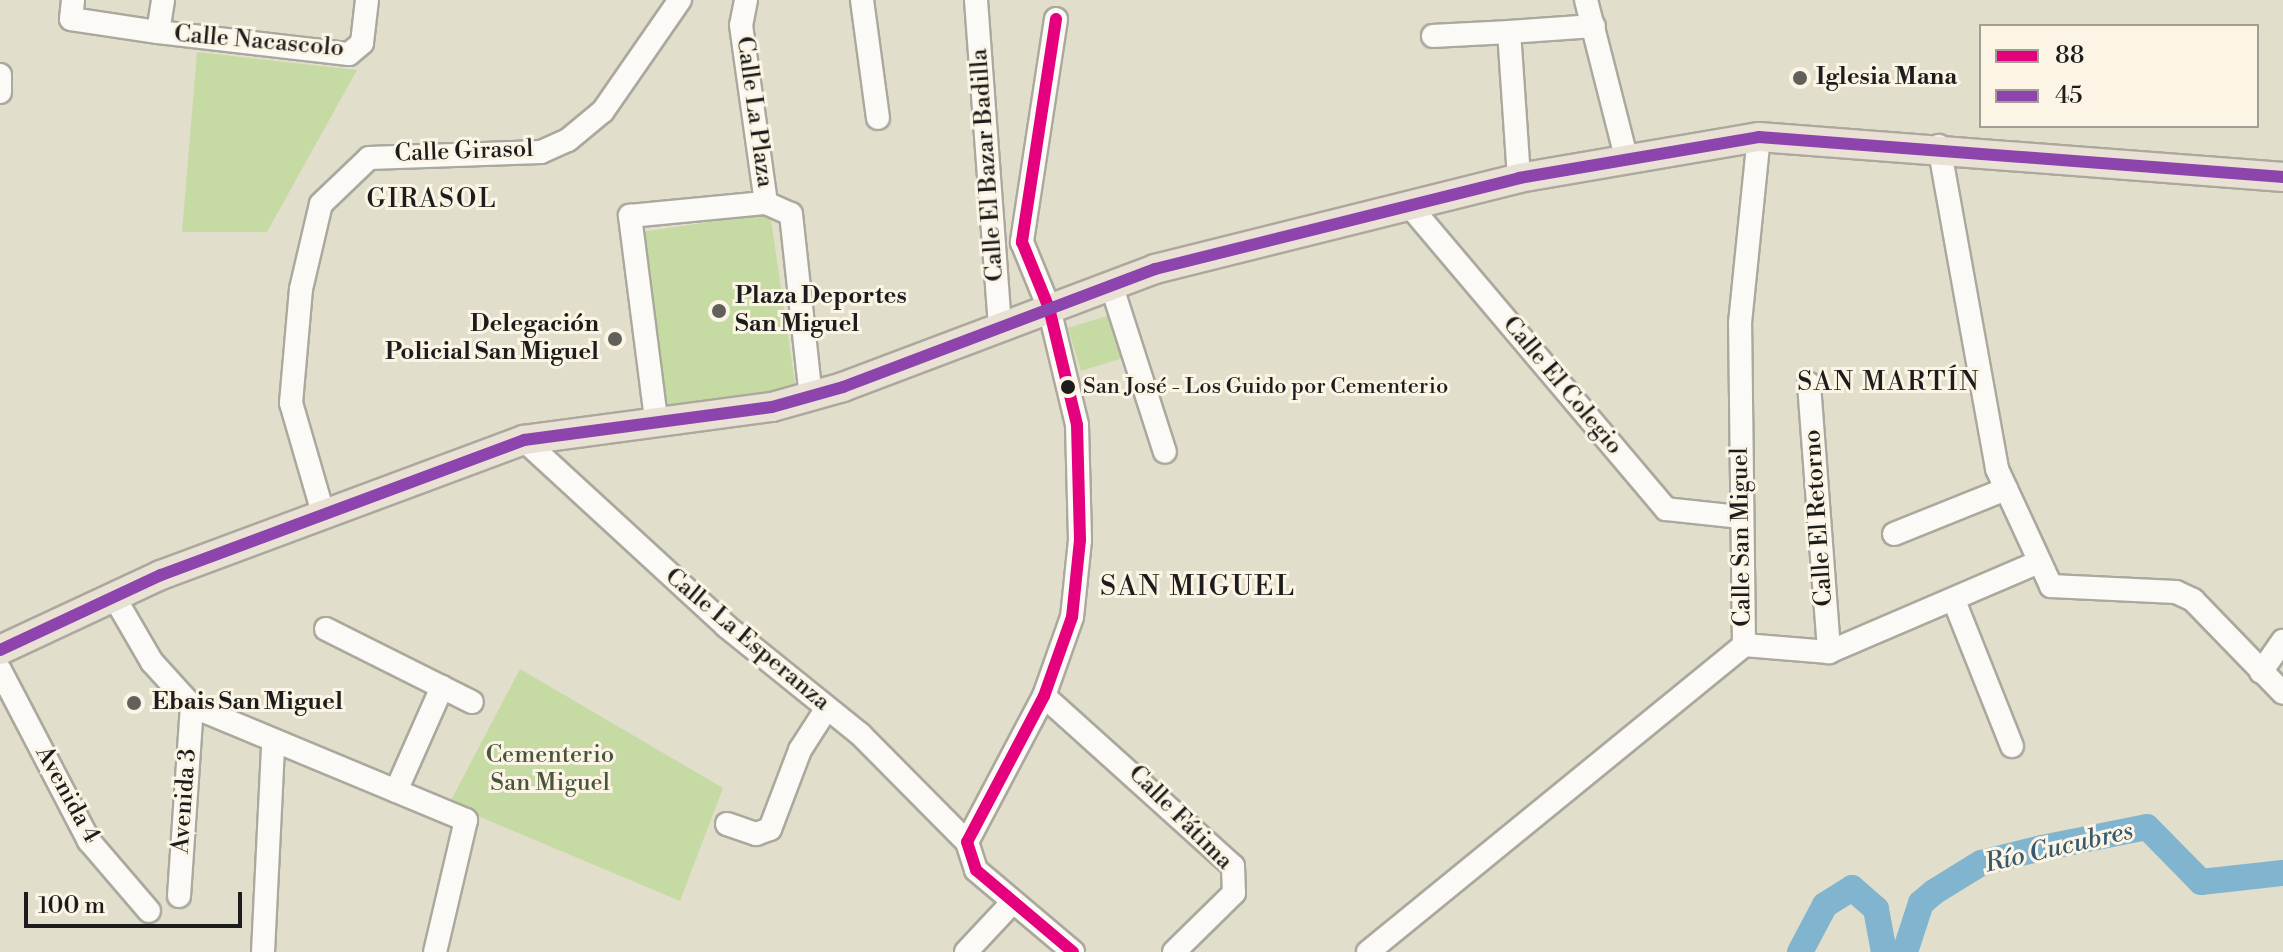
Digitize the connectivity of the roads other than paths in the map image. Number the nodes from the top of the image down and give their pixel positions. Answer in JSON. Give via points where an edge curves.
{"nodes":[{"id":1,"x":73,"y":0,"type":"edge"},
{"id":2,"x":163,"y":0,"type":"edge"},
{"id":3,"x":367,"y":0,"type":"edge"},
{"id":4,"x":680,"y":0,"type":"edge"},
{"id":5,"x":746,"y":0,"type":"edge"},
{"id":6,"x":862,"y":0,"type":"edge"},
{"id":7,"x":976,"y":0,"type":"edge"},
{"id":8,"x":1586,"y":0,"type":"edge"},
{"id":9,"x":1056,"y":19,"type":"dead end"},
{"id":10,"x":1594,"y":26,"type":"junction"},
{"id":11,"x":158,"y":32,"type":"junction"},
{"id":12,"x":1509,"y":32,"type":"junction"},
{"id":13,"x":1433,"y":36,"type":"dead end"},
{"id":14,"x":0,"y":75,"type":"edge"},
{"id":15,"x":0,"y":92,"type":"edge"},
{"id":16,"x":878,"y":118,"type":"dead end"},
{"id":17,"x":1759,"y":137,"type":"junction"},
{"id":18,"x":1939,"y":146,"type":"junction"},
{"id":19,"x":1626,"y":157,"type":"junction"},
{"id":20,"x":2283,"y":177,"type":"edge"},
{"id":21,"x":1519,"y":178,"type":"junction"},
{"id":22,"x":766,"y":203,"type":"junction"},
{"id":23,"x":1409,"y":205,"type":"junction"},
{"id":24,"x":1111,"y":284,"type":"junction"},
{"id":25,"x":1049,"y":308,"type":"junction"},
{"id":26,"x":1000,"y":330,"type":"junction"},
{"id":27,"x":1809,"y":384,"type":"dead end"},
{"id":28,"x":811,"y":397,"type":"junction"},
{"id":29,"x":656,"y":419,"type":"junction"},
{"id":30,"x":524,"y":440,"type":"junction"},
{"id":31,"x":1165,"y":452,"type":"dead end"},
{"id":32,"x":2006,"y":489,"type":"junction"},
{"id":33,"x":323,"y":513,"type":"junction"},
{"id":34,"x":1740,"y":517,"type":"junction"},
{"id":35,"x":1894,"y":534,"type":"dead end"},
{"id":36,"x":2037,"y":563,"type":"junction"},
{"id":37,"x":113,"y":595,"type":"junction"},
{"id":38,"x":1955,"y":603,"type":"junction"},
{"id":39,"x":326,"y":629,"type":"dead end"},
{"id":40,"x":2283,"y":641,"type":"edge"},
{"id":41,"x":1744,"y":645,"type":"junction"},
{"id":42,"x":0,"y":650,"type":"edge"},
{"id":43,"x":1829,"y":652,"type":"junction"},
{"id":44,"x":0,"y":670,"type":"edge"},
{"id":45,"x":2261,"y":672,"type":"junction"},
{"id":46,"x":442,"y":687,"type":"junction"},
{"id":47,"x":2283,"y":693,"type":"edge"},
{"id":48,"x":1044,"y":696,"type":"junction"},
{"id":49,"x":472,"y":702,"type":"dead end"},
{"id":50,"x":192,"y":706,"type":"junction"},
{"id":51,"x":827,"y":708,"type":"junction"},
{"id":52,"x":273,"y":745,"type":"junction"},
{"id":53,"x":2012,"y":746,"type":"dead end"},
{"id":54,"x":396,"y":791,"type":"junction"},
{"id":55,"x":727,"y":824,"type":"dead end"},
{"id":56,"x":967,"y":842,"type":"junction"},
{"id":57,"x":179,"y":896,"type":"dead end"},
{"id":58,"x":1010,"y":905,"type":"junction"},
{"id":59,"x":149,"y":911,"type":"dead end"},
{"id":60,"x":263,"y":952,"type":"edge"},
{"id":61,"x":435,"y":952,"type":"edge"},
{"id":62,"x":966,"y":952,"type":"edge"},
{"id":63,"x":1073,"y":952,"type":"edge"},
{"id":64,"x":1174,"y":952,"type":"edge"},
{"id":65,"x":1368,"y":952,"type":"edge"}],
"edges":[{"from":1,"to":11,"type":"street","name":"Calle Nacascolo","via":[[71,19]]},
{"from":2,"to":11,"type":"street"},
{"from":3,"to":11,"type":"street","name":"Calle Nacascolo","via":[[362,43],[349,54]]},
{"from":4,"to":33,"type":"street","name":"Calle Girasol","via":[[603,111],[568,140],[541,152],[369,158],[321,204],[301,289],[291,403]]},
{"from":5,"to":22,"type":"street","name":"Calle La Plaza","via":[[741,25]]},
{"from":6,"to":16,"type":"street"},
{"from":7,"to":26,"type":"street","name":"Calle El Bazar Badilla"},
{"from":8,"to":10,"type":"street"},
{"from":9,"to":25,"type":"street","via":[[1022,242]]},
{"from":10,"to":12,"type":"street"},
{"from":10,"to":19,"type":"street"},
{"from":12,"to":13,"type":"street"},
{"from":12,"to":21,"type":"street"},
{"from":14,"to":15,"type":"street"},
{"from":17,"to":18,"type":"main road"},
{"from":17,"to":19,"type":"main road"},
{"from":17,"to":34,"type":"street","name":"Calle San Miguel","via":[[1740,323]]},
{"from":18,"to":20,"type":"main road"},
{"from":18,"to":32,"type":"street"},
{"from":19,"to":21,"type":"main road"},
{"from":21,"to":23,"type":"main road"},
{"from":22,"to":28,"type":"street","name":"Calle La Plaza","via":[[791,214]]},
{"from":22,"to":29,"type":"street","via":[[630,216]]},
{"from":23,"to":24,"type":"main road"},
{"from":23,"to":34,"type":"street","name":"Calle El Colegio","via":[[1666,509]]},
{"from":24,"to":25,"type":"main road"},
{"from":24,"to":31,"type":"street"},
{"from":25,"to":26,"type":"main road"},
{"from":25,"to":48,"type":"street","via":[[1082,482],[1072,617]]},
{"from":26,"to":28,"type":"main road"},
{"from":27,"to":43,"type":"street","name":"Calle El Retorno"},
{"from":28,"to":29,"type":"main road"},
{"from":29,"to":30,"type":"main road"},
{"from":30,"to":33,"type":"main road"},
{"from":30,"to":51,"type":"street","name":"Calle La Esperanza","via":[[726,626]]},
{"from":32,"to":35,"type":"street"},
{"from":32,"to":36,"type":"street"},
{"from":33,"to":37,"type":"main road"},
{"from":34,"to":41,"type":"street","name":"Calle San Miguel"},
{"from":36,"to":38,"type":"street"},
{"from":36,"to":45,"type":"street","via":[[2051,586],[2070,593],[2176,592],[2193,600]]},
{"from":37,"to":42,"type":"main road"},
{"from":37,"to":50,"type":"street","via":[[152,662]]},
{"from":38,"to":43,"type":"street"},
{"from":38,"to":53,"type":"street"},
{"from":39,"to":46,"type":"street"},
{"from":40,"to":45,"type":"street"},
{"from":41,"to":43,"type":"street"},
{"from":41,"to":65,"type":"street","name":"Calle San Miguel"},
{"from":44,"to":59,"type":"street","name":"Avenida 4","via":[[89,841]]},
{"from":45,"to":47,"type":"street"},
{"from":46,"to":49,"type":"street"},
{"from":46,"to":54,"type":"street"},
{"from":48,"to":56,"type":"street"},
{"from":48,"to":64,"type":"street","name":"Calle Fátima","via":[[1233,866],[1234,893]]},
{"from":50,"to":52,"type":"street"},
{"from":50,"to":57,"type":"street","name":"Avenida 3"},
{"from":51,"to":55,"type":"street","via":[[800,750],[770,829],[756,834]]},
{"from":51,"to":56,"type":"street","name":"Calle La Esperanza"},
{"from":52,"to":54,"type":"street"},
{"from":52,"to":60,"type":"street"},
{"from":54,"to":61,"type":"street","via":[[466,820]]},
{"from":56,"to":58,"type":"street","via":[[976,870]]},
{"from":58,"to":62,"type":"street"},
{"from":58,"to":63,"type":"street"}]}
